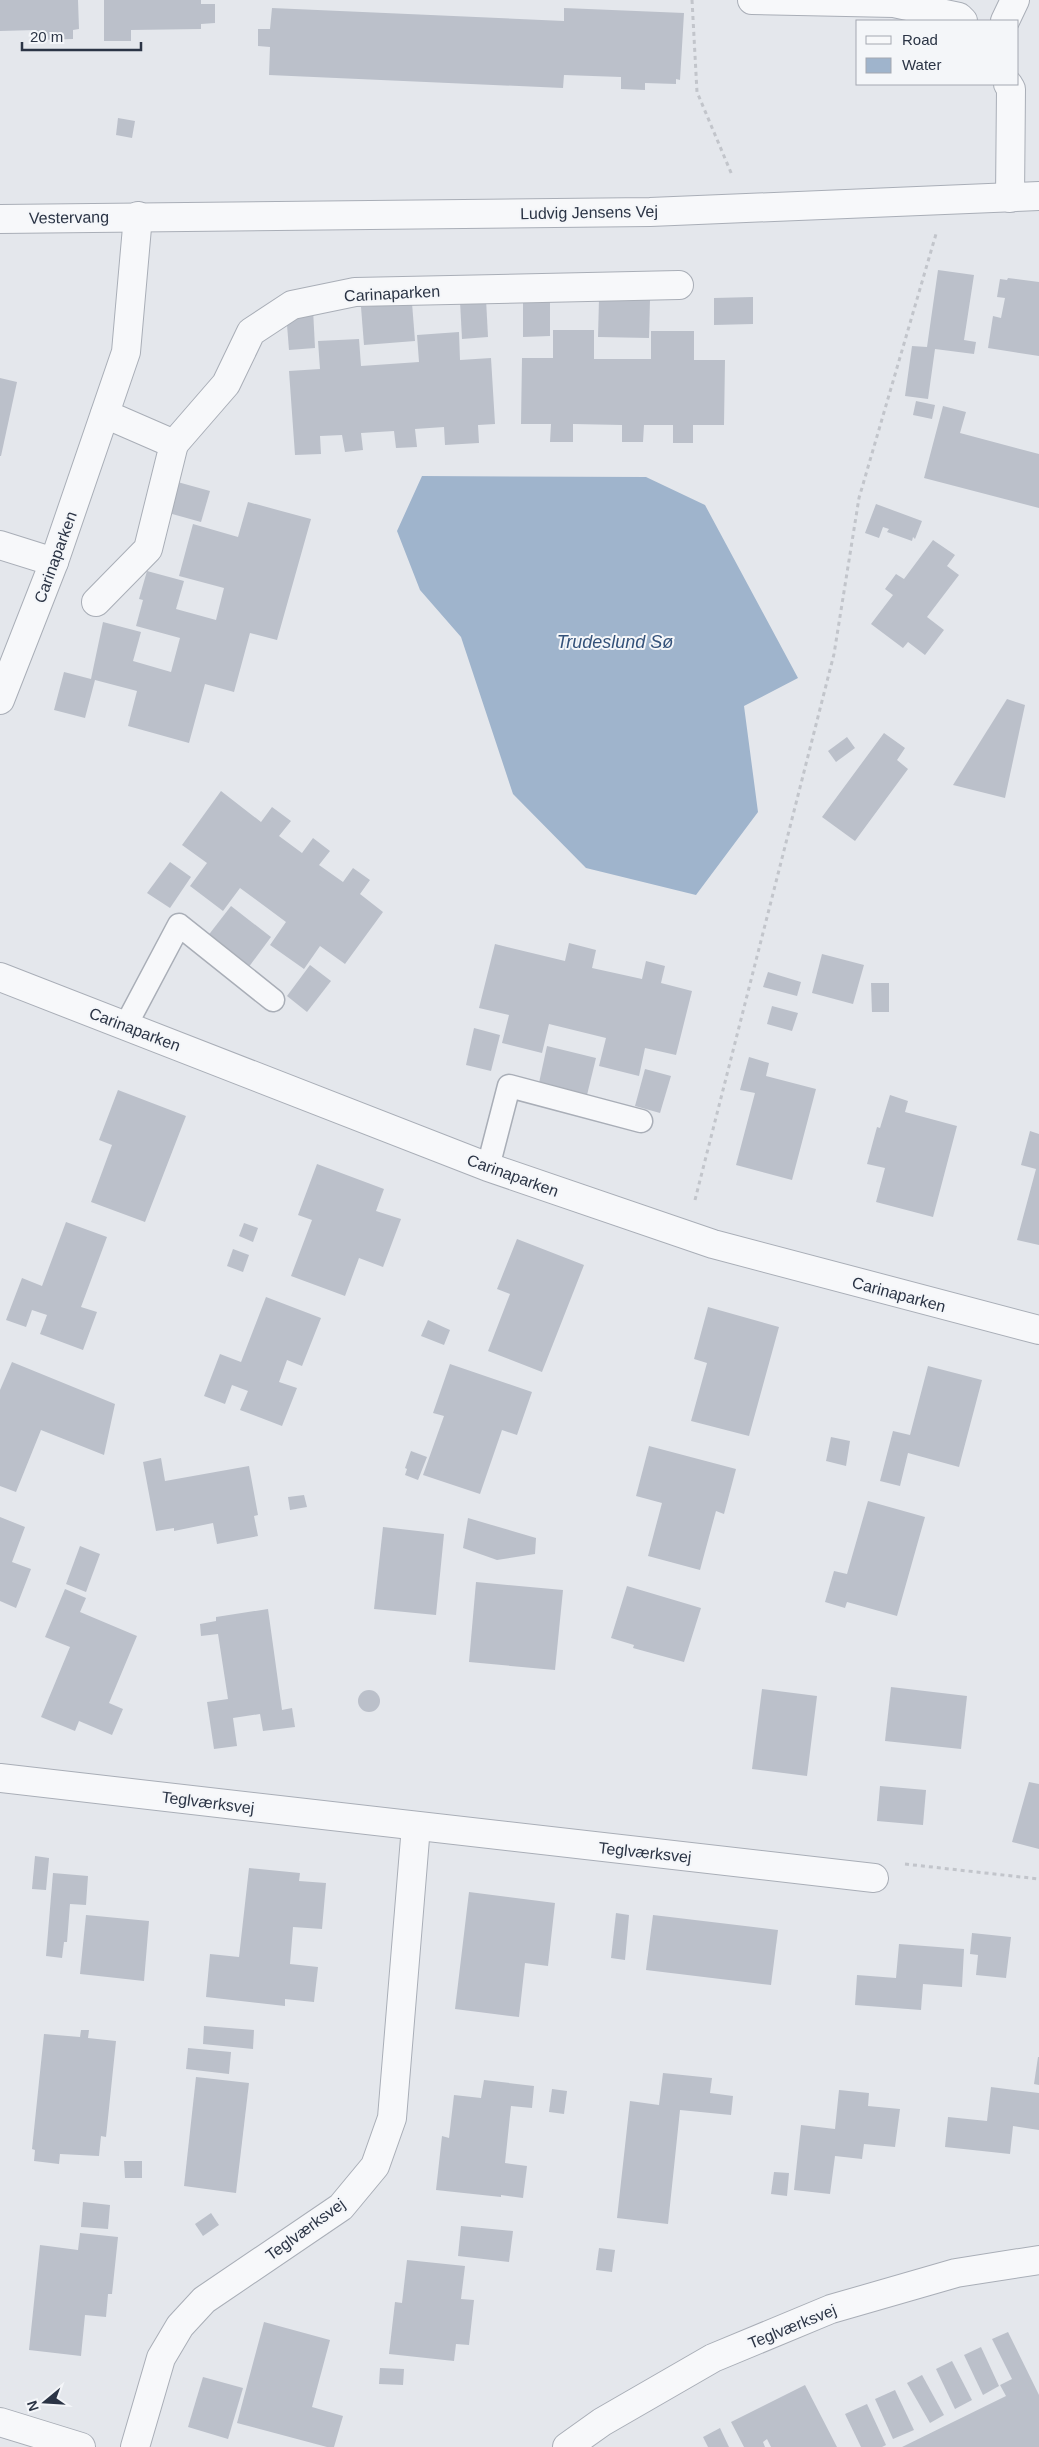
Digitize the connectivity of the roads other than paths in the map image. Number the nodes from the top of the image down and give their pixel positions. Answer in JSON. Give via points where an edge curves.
{"nodes":[{"id":1,"x":752,"y":0,"type":"edge"},
{"id":2,"x":1015,"y":0,"type":"edge"},
{"id":3,"x":962,"y":20,"type":"edge"},
{"id":4,"x":1005,"y":20,"type":"edge"},
{"id":5,"x":1009,"y":85,"type":"edge"},
{"id":6,"x":1039,"y":196,"type":"edge"},
{"id":7,"x":1010,"y":198,"type":"junction"},
{"id":8,"x":138,"y":216,"type":"junction"},
{"id":9,"x":0,"y":219,"type":"edge"},
{"id":10,"x":680,"y":285,"type":"dead end"},
{"id":11,"x":105,"y":414,"type":"junction"},
{"id":12,"x":174,"y":444,"type":"junction"},
{"id":13,"x":0,"y":546,"type":"edge"},
{"id":14,"x":54,"y":562,"type":"junction"},
{"id":15,"x":96,"y":602,"type":"dead end"},
{"id":16,"x":0,"y":700,"type":"edge"},
{"id":17,"x":0,"y":977,"type":"edge"},
{"id":18,"x":273,"y":1000,"type":"dead end"},
{"id":19,"x":126,"y":1024,"type":"junction"},
{"id":20,"x":641,"y":1121,"type":"dead end"},
{"id":21,"x":488,"y":1167,"type":"junction"},
{"id":22,"x":1039,"y":1330,"type":"edge"},
{"id":23,"x":0,"y":1778,"type":"edge"},
{"id":24,"x":416,"y":1826,"type":"junction"},
{"id":25,"x":874,"y":1878,"type":"road end"},
{"id":26,"x":1039,"y":2260,"type":"edge"},
{"id":27,"x":0,"y":2422,"type":"edge"},
{"id":28,"x":81,"y":2447,"type":"edge"},
{"id":29,"x":136,"y":2447,"type":"edge"},
{"id":30,"x":567,"y":2447,"type":"edge"}],
"edges":[{"from":1,"to":3,"type":"street","via":[[894,4]]},
{"from":2,"to":4,"type":"street"},
{"from":5,"to":7,"type":"street"},
{"from":6,"to":7,"type":"street","name":"Ludvig Jensens Vej"},
{"from":7,"to":8,"type":"street","name":"Ludvig Jensens Vej","via":[[640,212]]},
{"from":8,"to":9,"type":"street","name":"Vestervang"},
{"from":8,"to":11,"type":"street","name":"Carinaparken","via":[[126,352]]},
{"from":10,"to":12,"type":"street","name":"Carinaparken","via":[[355,292],[292,305],[251,332],[226,384]]},
{"from":11,"to":12,"type":"street"},
{"from":11,"to":14,"type":"street","name":"Carinaparken"},
{"from":12,"to":15,"type":"street","name":"Carinaparken","via":[[148,549]]},
{"from":13,"to":14,"type":"street"},
{"from":14,"to":16,"type":"street","name":"Carinaparken"},
{"from":17,"to":19,"type":"street","name":"Carinaparken"},
{"from":18,"to":19,"type":"lane","via":[[179,925]]},
{"from":19,"to":21,"type":"street","name":"Carinaparken"},
{"from":20,"to":21,"type":"lane","via":[[509,1086]]},
{"from":21,"to":22,"type":"street","name":"Carinaparken","via":[[723,1247]]},
{"from":23,"to":24,"type":"street","name":"Teglværksvej"},
{"from":24,"to":25,"type":"street","name":"Teglværksvej"},
{"from":24,"to":29,"type":"street","name":"Teglværksvej","via":[[392,2118],[375,2166],[341,2207],[204,2300],[180,2326],[162,2358]]},
{"from":26,"to":30,"type":"street","name":"Teglværksvej","via":[[956,2273],[831,2309],[713,2358],[602,2422]]},
{"from":27,"to":28,"type":"street"}]}
